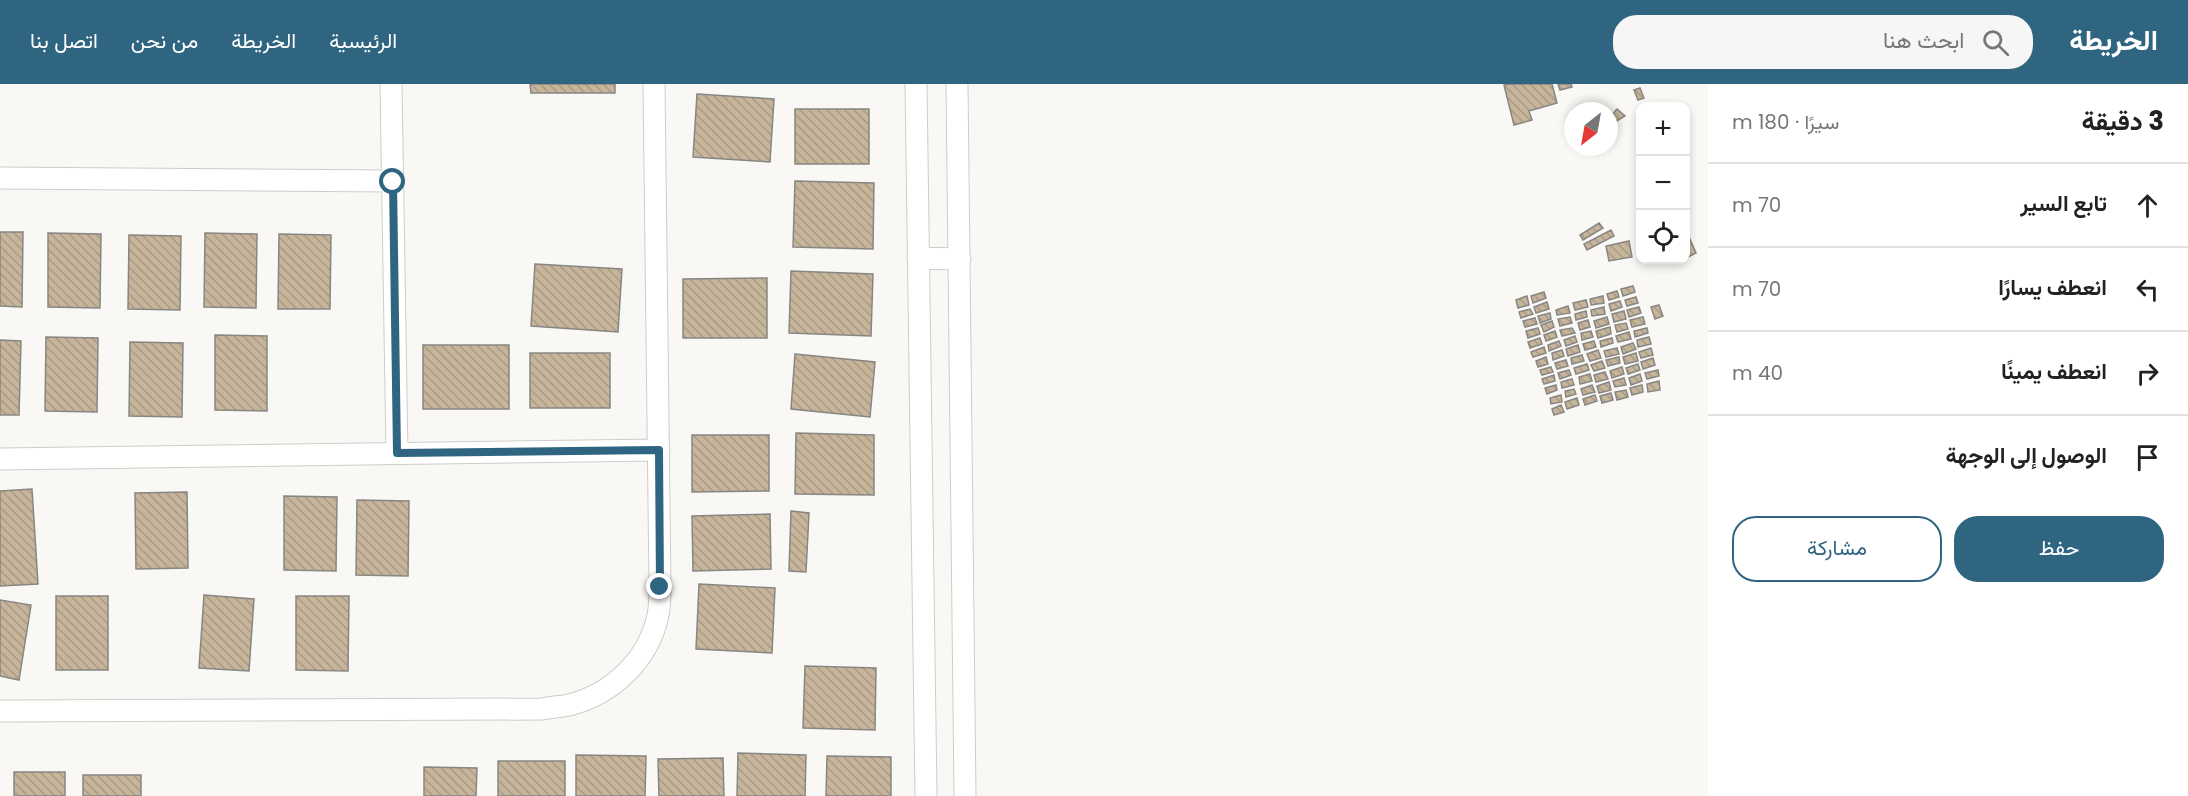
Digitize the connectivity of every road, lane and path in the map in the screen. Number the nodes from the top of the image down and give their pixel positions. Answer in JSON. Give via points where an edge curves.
{"nodes":[{"id":1,"x":391,"y":84,"type":"edge"},
{"id":2,"x":654,"y":84,"type":"edge"},
{"id":3,"x":916,"y":84,"type":"edge"},
{"id":4,"x":957,"y":84,"type":"edge"},
{"id":5,"x":0,"y":178,"type":"edge"},
{"id":6,"x":393,"y":182,"type":"junction"},
{"id":7,"x":918,"y":258,"type":"junction"},
{"id":8,"x":960,"y":258,"type":"junction"},
{"id":9,"x":659,"y":450,"type":"junction"},
{"id":10,"x":397,"y":453,"type":"junction"},
{"id":11,"x":0,"y":459,"type":"edge"},
{"id":12,"x":0,"y":711,"type":"edge"},
{"id":13,"x":926,"y":796,"type":"edge"},
{"id":14,"x":965,"y":796,"type":"edge"}],
"edges":[{"from":1,"to":6,"type":"street"},
{"from":2,"to":9,"type":"street"},
{"from":3,"to":7,"type":"street"},
{"from":4,"to":8,"type":"street"},
{"from":5,"to":6,"type":"street"},
{"from":6,"to":10,"type":"street"},
{"from":7,"to":8,"type":"street"},
{"from":7,"to":13,"type":"street"},
{"from":8,"to":14,"type":"street"},
{"from":9,"to":10,"type":"street"},
{"from":9,"to":12,"type":"street","via":[[658,614],[636,663],[617,682],[594,696],[569,705],[542,708]]},
{"from":10,"to":11,"type":"street"}]}
